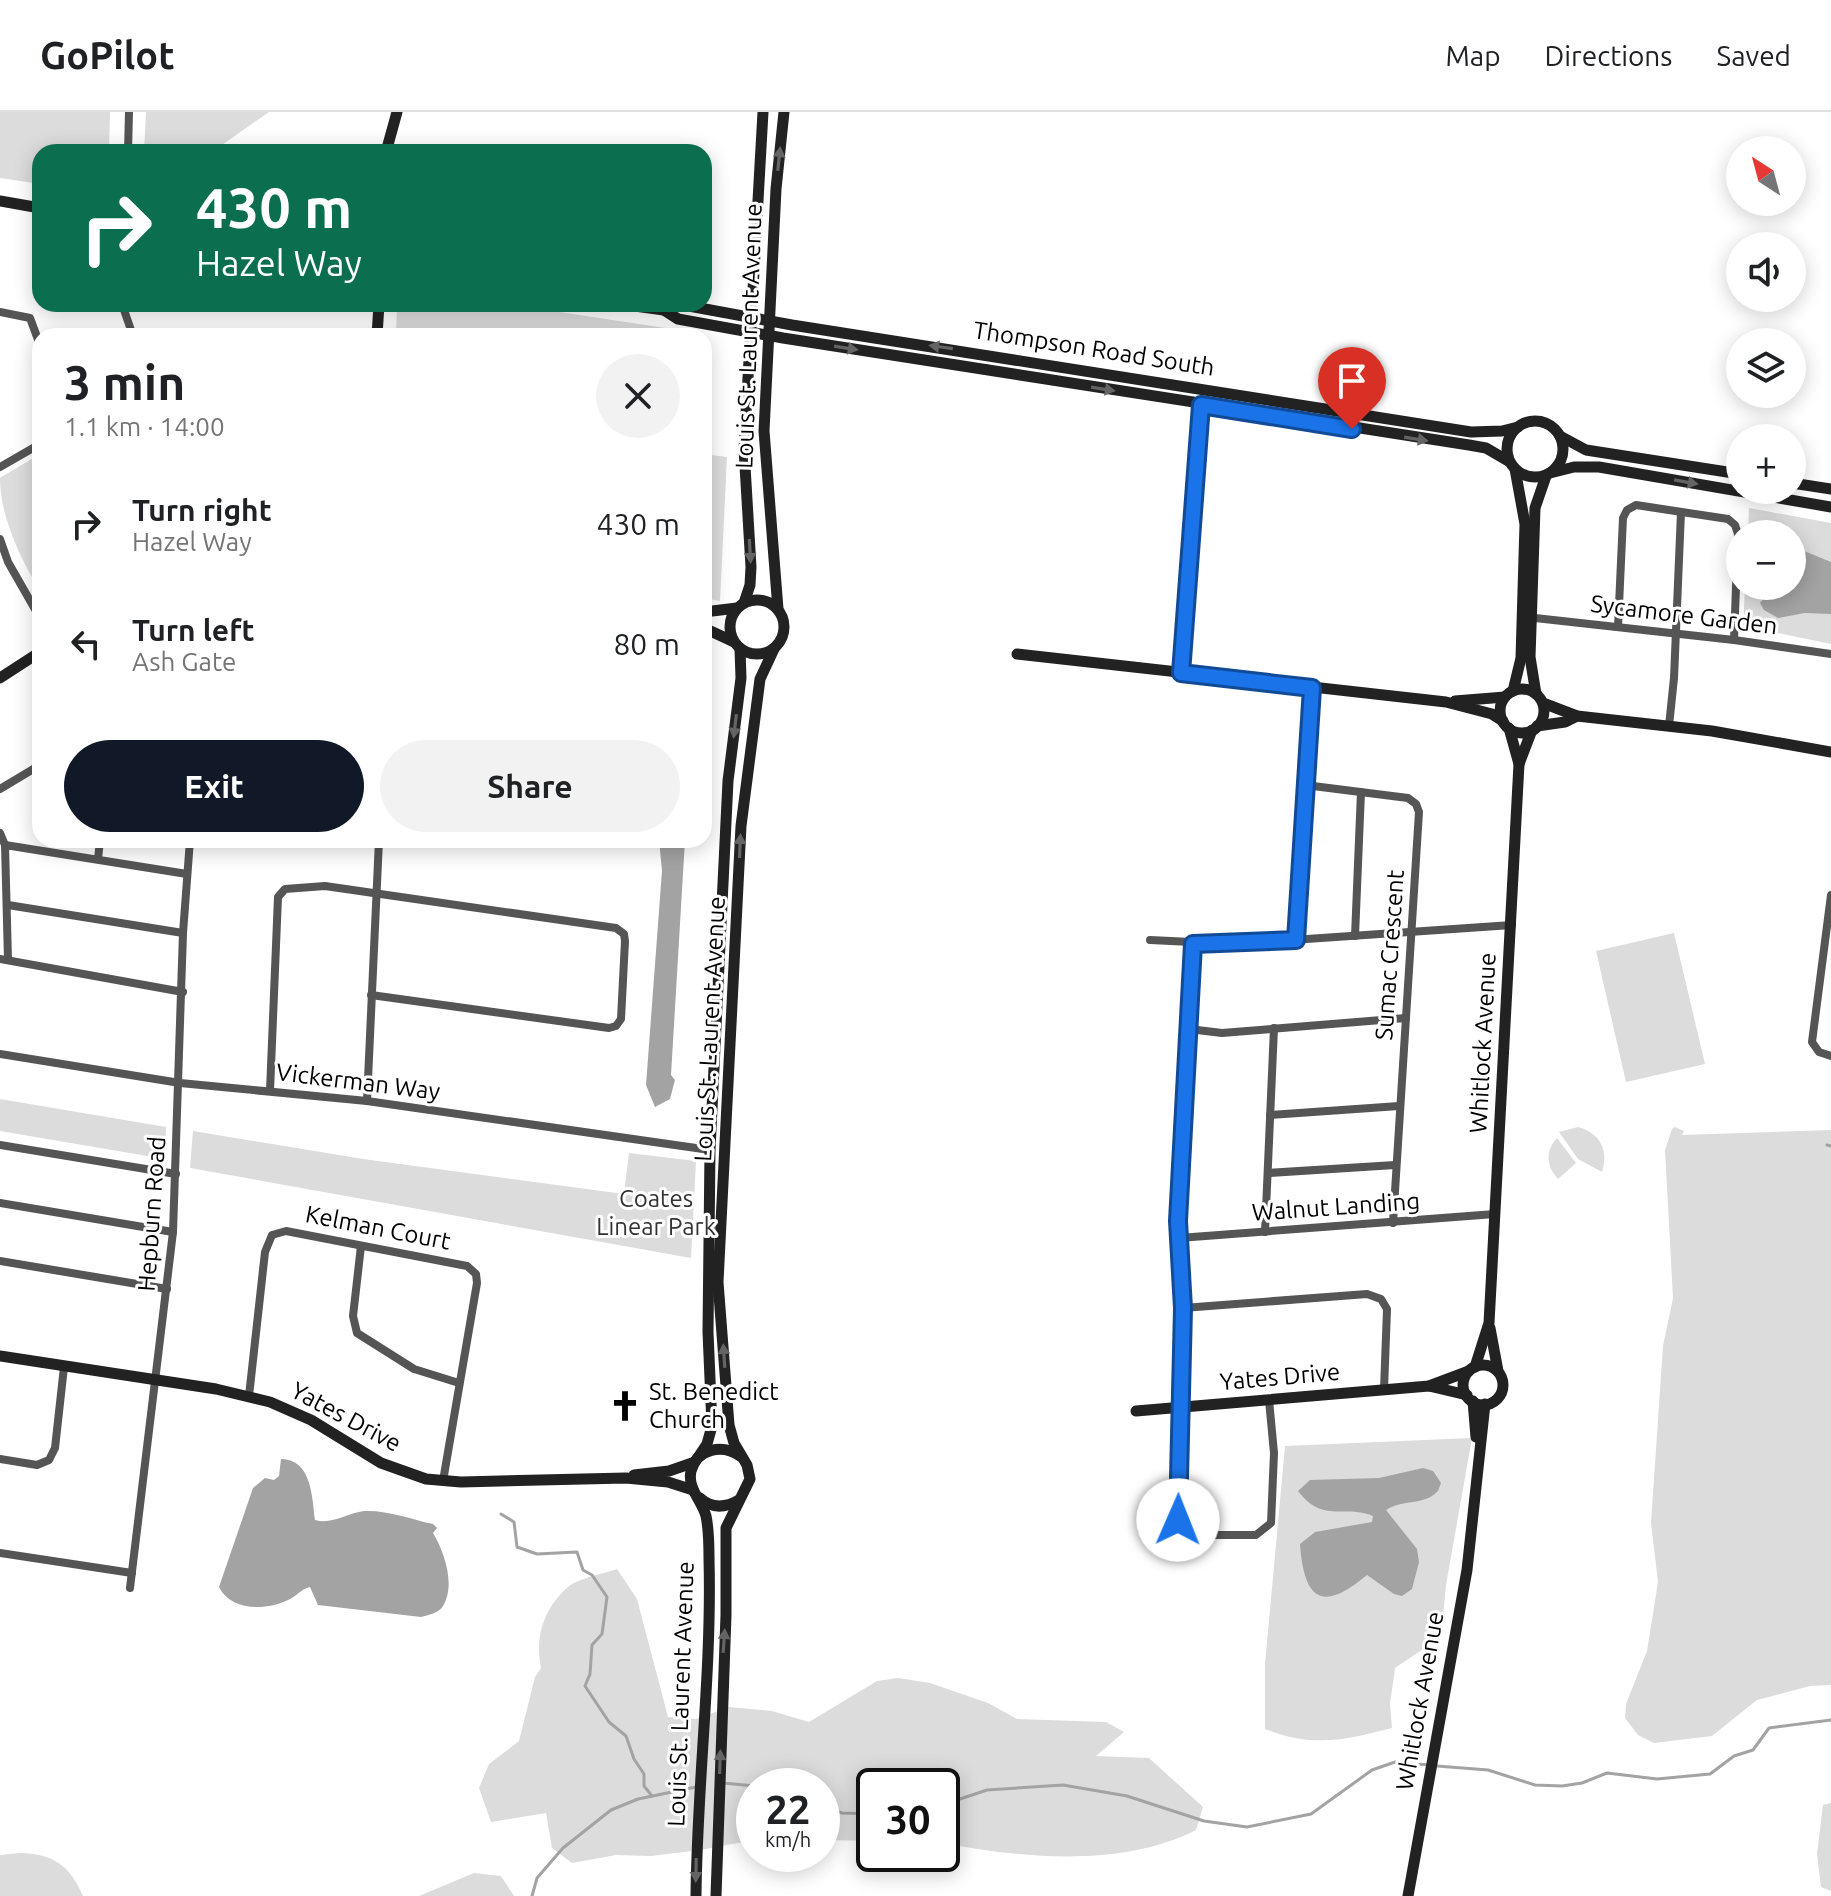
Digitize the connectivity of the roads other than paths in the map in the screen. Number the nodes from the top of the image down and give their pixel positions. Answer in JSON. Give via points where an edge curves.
{"nodes":[{"id":1,"x":129,"y":112,"type":"edge"},
{"id":2,"x":397,"y":112,"type":"edge"},
{"id":3,"x":763,"y":112,"type":"edge"},
{"id":4,"x":784,"y":112,"type":"edge"},
{"id":5,"x":128,"y":144,"type":"edge"},
{"id":6,"x":388,"y":144,"type":"edge"},
{"id":7,"x":0,"y":201,"type":"edge"},
{"id":8,"x":32,"y":207,"type":"edge"},
{"id":9,"x":712,"y":310,"type":"edge"},
{"id":10,"x":0,"y":312,"type":"edge"},
{"id":11,"x":667,"y":312,"type":"edge"},
{"id":12,"x":751,"y":317,"type":"junction"},
{"id":13,"x":770,"y":321,"type":"junction"},
{"id":14,"x":34,"y":328,"type":"edge"},
{"id":15,"x":750,"y":332,"type":"junction"},
{"id":16,"x":769,"y":336,"type":"junction"},
{"id":17,"x":1201,"y":405,"type":"junction"},
{"id":18,"x":1518,"y":427,"type":"junction"},
{"id":19,"x":1560,"y":436,"type":"junction"},
{"id":20,"x":32,"y":449,"type":"edge"},
{"id":21,"x":1513,"y":465,"type":"junction"},
{"id":22,"x":0,"y":467,"type":"edge"},
{"id":23,"x":1726,"y":472,"type":"edge"},
{"id":24,"x":1548,"y":475,"type":"junction"},
{"id":25,"x":1806,"y":485,"type":"edge"},
{"id":26,"x":1831,"y":489,"type":"edge"},
{"id":27,"x":1831,"y":507,"type":"edge"},
{"id":28,"x":1681,"y":512,"type":"junction"},
{"id":29,"x":0,"y":539,"type":"edge"},
{"id":30,"x":4,"y":564,"type":"edge"},
{"id":31,"x":32,"y":606,"type":"edge"},
{"id":32,"x":741,"y":606,"type":"junction"},
{"id":33,"x":778,"y":609,"type":"junction"},
{"id":34,"x":712,"y":611,"type":"edge"},
{"id":35,"x":1526,"y":617,"type":"junction"},
{"id":36,"x":1618,"y":627,"type":"junction"},
{"id":37,"x":712,"y":632,"type":"edge"},
{"id":38,"x":1676,"y":633,"type":"junction"},
{"id":39,"x":1734,"y":640,"type":"junction"},
{"id":40,"x":737,"y":645,"type":"junction"},
{"id":41,"x":774,"y":649,"type":"junction"},
{"id":42,"x":1017,"y":654,"type":"dead end"},
{"id":43,"x":1831,"y":654,"type":"edge"},
{"id":44,"x":32,"y":657,"type":"edge"},
{"id":45,"x":1181,"y":673,"type":"junction"},
{"id":46,"x":0,"y":678,"type":"edge"},
{"id":47,"x":1312,"y":688,"type":"junction"},
{"id":48,"x":1509,"y":694,"type":"junction"},
{"id":49,"x":1539,"y":699,"type":"junction"},
{"id":50,"x":1446,"y":702,"type":"junction"},
{"id":51,"x":1577,"y":716,"type":"junction"},
{"id":52,"x":1506,"y":724,"type":"junction"},
{"id":53,"x":1669,"y":726,"type":"junction"},
{"id":54,"x":1534,"y":728,"type":"junction"},
{"id":55,"x":1831,"y":752,"type":"edge"},
{"id":56,"x":1519,"y":764,"type":"junction"},
{"id":57,"x":32,"y":770,"type":"edge"},
{"id":58,"x":1305,"y":785,"type":"junction"},
{"id":59,"x":0,"y":789,"type":"edge"},
{"id":60,"x":1361,"y":792,"type":"junction"},
{"id":61,"x":0,"y":833,"type":"edge"},
{"id":62,"x":5,"y":845,"type":"junction"},
{"id":63,"x":99,"y":848,"type":"edge"},
{"id":64,"x":189,"y":848,"type":"edge"},
{"id":65,"x":378,"y":848,"type":"edge"},
{"id":66,"x":98,"y":859,"type":"junction"},
{"id":67,"x":187,"y":874,"type":"junction"},
{"id":68,"x":375,"y":893,"type":"junction"},
{"id":69,"x":1831,"y":895,"type":"edge"},
{"id":70,"x":8,"y":905,"type":"junction"},
{"id":71,"x":1512,"y":925,"type":"junction"},
{"id":72,"x":1413,"y":932,"type":"junction"},
{"id":73,"x":183,"y":933,"type":"junction"},
{"id":74,"x":1355,"y":936,"type":"junction"},
{"id":75,"x":1150,"y":940,"type":"dead end"},
{"id":76,"x":1296,"y":940,"type":"junction"},
{"id":77,"x":1193,"y":944,"type":"junction"},
{"id":78,"x":4,"y":960,"type":"edge"},
{"id":79,"x":183,"y":992,"type":"junction"},
{"id":80,"x":371,"y":995,"type":"junction"},
{"id":81,"x":1406,"y":1018,"type":"junction"},
{"id":82,"x":1274,"y":1028,"type":"junction"},
{"id":83,"x":1189,"y":1029,"type":"junction"},
{"id":84,"x":0,"y":1054,"type":"edge"},
{"id":85,"x":1831,"y":1056,"type":"edge"},
{"id":86,"x":180,"y":1083,"type":"junction"},
{"id":87,"x":270,"y":1091,"type":"junction"},
{"id":88,"x":367,"y":1101,"type":"junction"},
{"id":89,"x":1399,"y":1106,"type":"junction"},
{"id":90,"x":1270,"y":1115,"type":"junction"},
{"id":91,"x":0,"y":1145,"type":"edge"},
{"id":92,"x":710,"y":1150,"type":"junction"},
{"id":93,"x":1395,"y":1165,"type":"junction"},
{"id":94,"x":1268,"y":1173,"type":"junction"},
{"id":95,"x":176,"y":1174,"type":"junction"},
{"id":96,"x":0,"y":1203,"type":"edge"},
{"id":97,"x":1495,"y":1214,"type":"junction"},
{"id":98,"x":1393,"y":1223,"type":"junction"},
{"id":99,"x":173,"y":1232,"type":"junction"},
{"id":100,"x":1265,"y":1232,"type":"junction"},
{"id":101,"x":1179,"y":1238,"type":"junction"},
{"id":102,"x":361,"y":1246,"type":"junction"},
{"id":103,"x":0,"y":1261,"type":"edge"},
{"id":104,"x":167,"y":1289,"type":"junction"},
{"id":105,"x":1183,"y":1308,"type":"junction"},
{"id":106,"x":1489,"y":1323,"type":"junction"},
{"id":107,"x":0,"y":1356,"type":"edge"},
{"id":108,"x":64,"y":1367,"type":"junction"},
{"id":109,"x":1472,"y":1369,"type":"junction"},
{"id":110,"x":1498,"y":1371,"type":"junction"},
{"id":111,"x":156,"y":1381,"type":"junction"},
{"id":112,"x":459,"y":1383,"type":"junction"},
{"id":113,"x":1429,"y":1386,"type":"junction"},
{"id":114,"x":1384,"y":1390,"type":"junction"},
{"id":115,"x":249,"y":1396,"type":"junction"},
{"id":116,"x":1269,"y":1400,"type":"junction"},
{"id":117,"x":1475,"y":1400,"type":"junction"},
{"id":118,"x":1181,"y":1407,"type":"junction"},
{"id":119,"x":1136,"y":1411,"type":"dead end"},
{"id":120,"x":0,"y":1459,"type":"edge"},
{"id":121,"x":743,"y":1459,"type":"junction"},
{"id":122,"x":696,"y":1460,"type":"junction"},
{"id":123,"x":626,"y":1478,"type":"junction"},
{"id":124,"x":443,"y":1481,"type":"junction"},
{"id":125,"x":695,"y":1493,"type":"junction"},
{"id":126,"x":739,"y":1500,"type":"junction"},
{"id":127,"x":0,"y":1553,"type":"edge"},
{"id":128,"x":132,"y":1573,"type":"junction"},
{"id":129,"x":130,"y":1588,"type":"dead end"},
{"id":130,"x":696,"y":1896,"type":"edge"},
{"id":131,"x":716,"y":1896,"type":"edge"},
{"id":132,"x":1408,"y":1896,"type":"edge"}],
"edges":[{"from":1,"to":5,"type":"street"},
{"from":2,"to":6,"type":"main road"},
{"from":3,"to":12,"type":"main road","name":"Louis St. Laurent Avenue"},
{"from":13,"to":4,"type":"main road","name":"Louis St. Laurent Avenue","one_way":true},
{"from":7,"to":8,"type":"main road"},
{"from":9,"to":12,"type":"main road","name":"Thompson Road South"},
{"from":10,"to":14,"type":"street","via":[[30,318]]},
{"from":11,"to":15,"type":"main road","name":"Thompson Road South","via":[[678,319]]},
{"from":12,"to":13,"type":"main road","name":"Thompson Road South"},
{"from":12,"to":15,"type":"main road","name":"Louis St. Laurent Avenue"},
{"from":13,"to":16,"type":"main road","name":"Louis St. Laurent Avenue"},
{"from":18,"to":13,"type":"main road","name":"Thompson Road South","one_way":true,"via":[[1471,432]]},
{"from":15,"to":16,"type":"main road","name":"Thompson Road South"},
{"from":15,"to":32,"type":"main road","name":"Louis St. Laurent Avenue","one_way":true,"via":[[744,449],[751,576]]},
{"from":16,"to":17,"type":"main road","name":"Thompson Road South","one_way":true},
{"from":16,"to":33,"type":"main road","name":"Louis St. Laurent Avenue","via":[[764,465]]},
{"from":17,"to":21,"type":"main road","name":"Thompson Road South","one_way":true,"via":[[1486,448]]},
{"from":17,"to":45,"type":"street"},
{"from":18,"to":19,"type":"main road","via":[[1546,423]]},
{"from":18,"to":21,"type":"main road","via":[[1508,443]]},
{"from":19,"to":23,"type":"main road","via":[[1586,450]]},
{"from":19,"to":24,"type":"main road","via":[[1562,450]]},
{"from":20,"to":22,"type":"street"},
{"from":21,"to":24,"type":"main road","via":[[1530,477]]},
{"from":21,"to":35,"type":"main road","via":[[1525,524]]},
{"from":24,"to":27,"type":"main road","one_way":true,"via":[[1599,467]]},
{"from":24,"to":35,"type":"main road","via":[[1536,501]]},
{"from":25,"to":26,"type":"main road"},
{"from":28,"to":36,"type":"street","via":[[1636,505],[1627,510]]},
{"from":28,"to":38,"type":"street"},
{"from":28,"to":39,"type":"street","via":[[1728,519],[1735,525]]},
{"from":29,"to":30,"type":"street"},
{"from":30,"to":31,"type":"street"},
{"from":32,"to":33,"type":"main road","via":[[762,600]]},
{"from":32,"to":34,"type":"main road"},
{"from":32,"to":40,"type":"main road","via":[[730,625]]},
{"from":33,"to":41,"type":"main road","via":[[785,625]]},
{"from":35,"to":36,"type":"street","name":"Sycamore Garden"},
{"from":35,"to":48,"type":"main road"},
{"from":35,"to":49,"type":"main road"},
{"from":36,"to":38,"type":"street","name":"Sycamore Garden"},
{"from":37,"to":40,"type":"main road"},
{"from":38,"to":39,"type":"street","name":"Sycamore Garden"},
{"from":38,"to":53,"type":"street"},
{"from":39,"to":43,"type":"street","name":"Sycamore Garden"},
{"from":40,"to":41,"type":"main road","via":[[757,655]]},
{"from":40,"to":92,"type":"main road","name":"Louis St. Laurent Avenue","one_way":true,"via":[[741,678],[728,781]]},
{"from":121,"to":41,"type":"main road","name":"Louis St. Laurent Avenue","one_way":true,"via":[[729,1425],[718,1282],[741,826],[760,679]]},
{"from":42,"to":45,"type":"main road"},
{"from":44,"to":46,"type":"main road"},
{"from":45,"to":47,"type":"main road"},
{"from":47,"to":50,"type":"main road"},
{"from":47,"to":58,"type":"street"},
{"from":48,"to":49,"type":"main road","via":[[1525,689]]},
{"from":48,"to":50,"type":"main road"},
{"from":48,"to":52,"type":"main road","via":[[1500,709]]},
{"from":49,"to":51,"type":"main road"},
{"from":49,"to":54,"type":"main road","via":[[1543,715]]},
{"from":50,"to":52,"type":"main road","via":[[1492,714]]},
{"from":51,"to":53,"type":"main road"},
{"from":51,"to":54,"type":"main road"},
{"from":52,"to":54,"type":"main road","via":[[1520,733]]},
{"from":52,"to":56,"type":"main road","name":"Whitlock Avenue"},
{"from":53,"to":55,"type":"main road"},
{"from":54,"to":56,"type":"main road","name":"Whitlock Avenue"},
{"from":56,"to":71,"type":"main road","name":"Whitlock Avenue"},
{"from":57,"to":59,"type":"street"},
{"from":58,"to":60,"type":"street","name":"Sumac Crescent"},
{"from":58,"to":76,"type":"street"},
{"from":60,"to":72,"type":"street","name":"Sumac Crescent","via":[[1408,798],[1419,812]]},
{"from":60,"to":74,"type":"street"},
{"from":61,"to":62,"type":"street"},
{"from":62,"to":66,"type":"street"},
{"from":62,"to":70,"type":"street"},
{"from":63,"to":66,"type":"street"},
{"from":64,"to":67,"type":"street","name":"Hepburn Road"},
{"from":65,"to":68,"type":"street"},
{"from":66,"to":67,"type":"street"},
{"from":67,"to":73,"type":"street","name":"Hepburn Road"},
{"from":68,"to":80,"type":"street"},
{"from":68,"to":80,"type":"street","via":[[616,928],[625,941],[621,1019],[609,1028]]},
{"from":68,"to":87,"type":"street","via":[[294,886],[280,892]]},
{"from":69,"to":85,"type":"street","via":[[1812,1042]]},
{"from":70,"to":73,"type":"street"},
{"from":70,"to":78,"type":"street"},
{"from":71,"to":72,"type":"street"},
{"from":71,"to":97,"type":"main road","name":"Whitlock Avenue"},
{"from":72,"to":74,"type":"street"},
{"from":72,"to":81,"type":"street","name":"Sumac Crescent"},
{"from":73,"to":79,"type":"street","name":"Hepburn Road"},
{"from":74,"to":76,"type":"street"},
{"from":75,"to":77,"type":"street"},
{"from":76,"to":77,"type":"street"},
{"from":77,"to":83,"type":"street"},
{"from":78,"to":79,"type":"street"},
{"from":79,"to":86,"type":"street","name":"Hepburn Road"},
{"from":80,"to":88,"type":"street"},
{"from":81,"to":82,"type":"street"},
{"from":81,"to":89,"type":"street","name":"Sumac Crescent"},
{"from":82,"to":83,"type":"street","via":[[1222,1033]]},
{"from":82,"to":90,"type":"street"},
{"from":83,"to":101,"type":"street"},
{"from":84,"to":86,"type":"street","name":"Vickerman Way"},
{"from":86,"to":87,"type":"street","name":"Vickerman Way"},
{"from":86,"to":95,"type":"street","name":"Hepburn Road"},
{"from":87,"to":88,"type":"street","name":"Vickerman Way"},
{"from":88,"to":92,"type":"street","name":"Vickerman Way"},
{"from":89,"to":90,"type":"street"},
{"from":89,"to":93,"type":"street","name":"Sumac Crescent"},
{"from":90,"to":94,"type":"street"},
{"from":91,"to":95,"type":"street"},
{"from":92,"to":122,"type":"main road","name":"Louis St. Laurent Avenue","via":[[711,1431]]},
{"from":93,"to":94,"type":"street"},
{"from":93,"to":98,"type":"street","name":"Sumac Crescent"},
{"from":94,"to":100,"type":"street"},
{"from":95,"to":99,"type":"street","name":"Hepburn Road"},
{"from":96,"to":99,"type":"street"},
{"from":97,"to":98,"type":"street","name":"Walnut Landing"},
{"from":97,"to":106,"type":"main road","name":"Whitlock Avenue"},
{"from":98,"to":100,"type":"street","name":"Walnut Landing"},
{"from":99,"to":104,"type":"street","name":"Hepburn Road"},
{"from":100,"to":101,"type":"street","name":"Walnut Landing"},
{"from":101,"to":105,"type":"street"},
{"from":102,"to":112,"type":"street","via":[[353,1316],[357,1333],[414,1369]]},
{"from":102,"to":112,"type":"street","name":"Kelman Court","via":[[474,1271],[477,1283]]},
{"from":102,"to":115,"type":"street","name":"Kelman Court","via":[[286,1231],[269,1238]]},
{"from":103,"to":104,"type":"street"},
{"from":104,"to":111,"type":"street","name":"Hepburn Road"},
{"from":105,"to":114,"type":"street","via":[[1376,1296],[1388,1313]]},
{"from":105,"to":118,"type":"street"},
{"from":106,"to":109,"type":"main road","name":"Whitlock Avenue"},
{"from":106,"to":110,"type":"main road","name":"Whitlock Avenue"},
{"from":107,"to":108,"type":"main road","name":"Yates Drive"},
{"from":108,"to":111,"type":"main road","name":"Yates Drive"},
{"from":108,"to":120,"type":"street","via":[[55,1448],[49,1460],[37,1465]]},
{"from":109,"to":110,"type":"main road","via":[[1487,1365]]},
{"from":109,"to":113,"type":"main road","name":"Yates Drive"},
{"from":109,"to":117,"type":"main road","via":[[1464,1383]]},
{"from":110,"to":117,"type":"main road","via":[[1503,1382],[1495,1400]]},
{"from":111,"to":115,"type":"main road","name":"Yates Drive"},
{"from":111,"to":128,"type":"street","name":"Hepburn Road"},
{"from":112,"to":124,"type":"street","name":"Kelman Court"},
{"from":113,"to":114,"type":"main road","name":"Yates Drive"},
{"from":113,"to":117,"type":"main road","name":"Yates Drive"},
{"from":114,"to":116,"type":"main road","name":"Yates Drive"},
{"from":115,"to":124,"type":"main road","name":"Yates Drive","via":[[299,1413],[393,1469]]},
{"from":116,"to":118,"type":"main road","name":"Yates Drive"},
{"from":116,"to":118,"type":"street","via":[[1274,1453],[1271,1523],[1256,1535],[1190,1535],[1181,1529]]},
{"from":117,"to":132,"type":"main road","name":"Whitlock Avenue","via":[[1479,1466],[1467,1570]]},
{"from":118,"to":119,"type":"main road","name":"Yates Drive"},
{"from":121,"to":122,"type":"main road","via":[[716,1448]]},
{"from":121,"to":126,"type":"main road","via":[[750,1479]]},
{"from":122,"to":123,"type":"main road","name":"Yates Drive"},
{"from":122,"to":125,"type":"main road","via":[[690,1477]]},
{"from":123,"to":124,"type":"main road","name":"Yates Drive"},
{"from":123,"to":125,"type":"main road","name":"Yates Drive","via":[[668,1482]]},
{"from":125,"to":126,"type":"main road","via":[[722,1507]]},
{"from":125,"to":130,"type":"main road","name":"Louis St. Laurent Avenue","one_way":true,"via":[[707,1520],[709,1561]]},
{"from":131,"to":126,"type":"main road","name":"Louis St. Laurent Avenue","one_way":true,"via":[[726,1528]]},
{"from":127,"to":128,"type":"street"},
{"from":128,"to":129,"type":"street","name":"Hepburn Road"}]}
